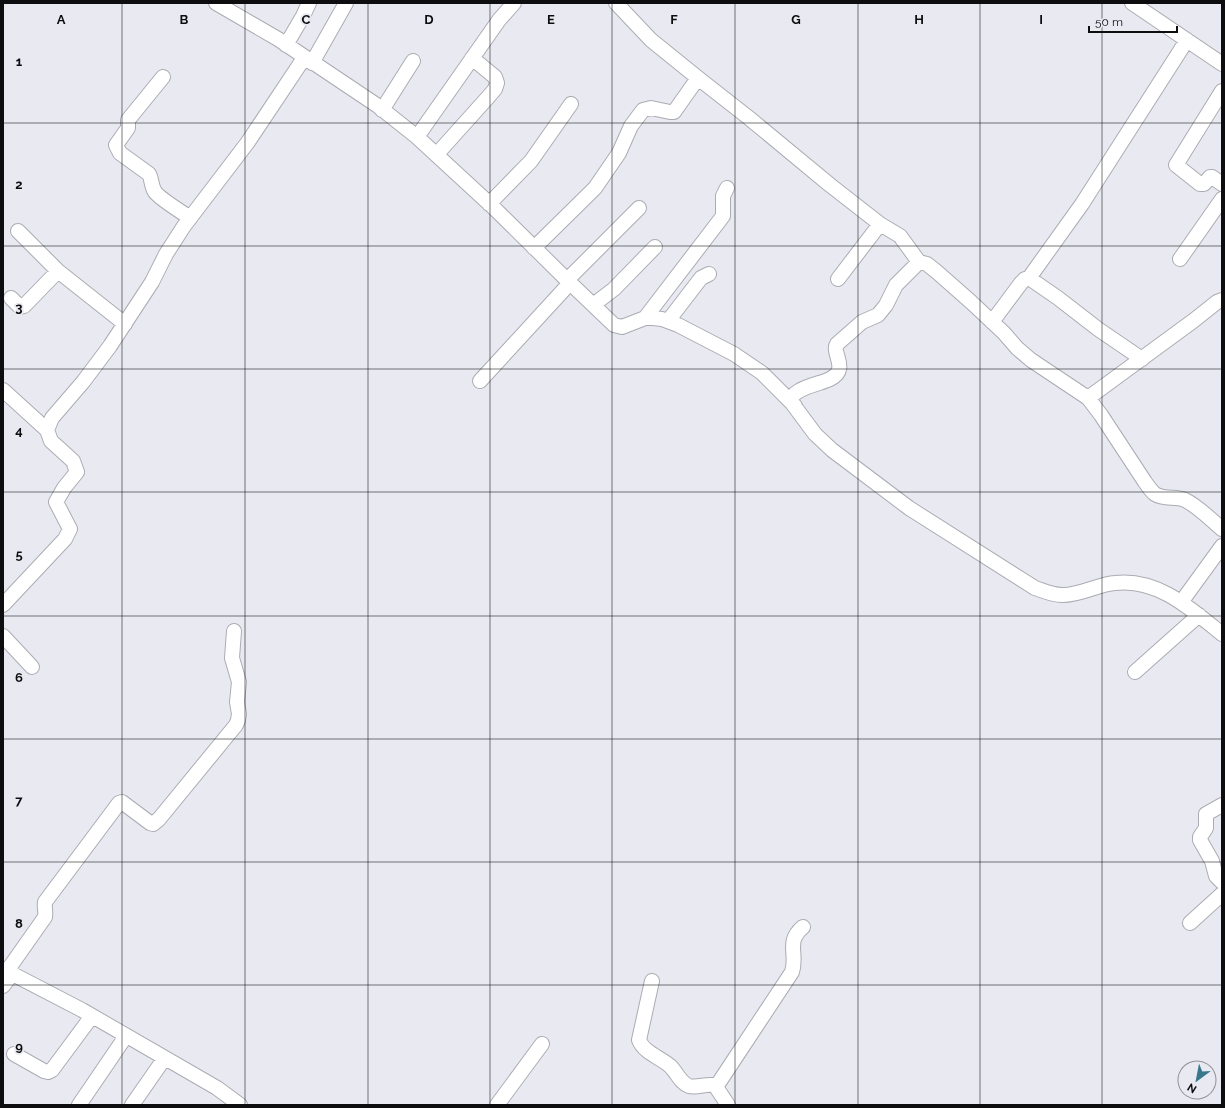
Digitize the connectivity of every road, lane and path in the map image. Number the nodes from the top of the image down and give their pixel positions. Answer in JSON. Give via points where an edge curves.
{"nodes":[{"id":1,"x":216,"y":3,"type":"edge"},
{"id":2,"x":309,"y":3,"type":"edge"},
{"id":3,"x":346,"y":3,"type":"edge"},
{"id":4,"x":513,"y":3,"type":"edge"},
{"id":5,"x":616,"y":3,"type":"edge"},
{"id":6,"x":1132,"y":3,"type":"edge"},
{"id":7,"x":1187,"y":40,"type":"junction"},
{"id":8,"x":286,"y":45,"type":"junction"},
{"id":9,"x":472,"y":58,"type":"junction"},
{"id":10,"x":308,"y":61,"type":"junction"},
{"id":11,"x":413,"y":61,"type":"dead end"},
{"id":12,"x":1222,"y":64,"type":"edge"},
{"id":13,"x":162,"y":77,"type":"dead end"},
{"id":14,"x":698,"y":78,"type":"junction"},
{"id":15,"x":1222,"y":91,"type":"edge"},
{"id":16,"x":571,"y":104,"type":"dead end"},
{"id":17,"x":382,"y":110,"type":"junction"},
{"id":18,"x":417,"y":137,"type":"junction"},
{"id":19,"x":437,"y":154,"type":"junction"},
{"id":20,"x":1222,"y":184,"type":"edge"},
{"id":21,"x":727,"y":188,"type":"dead end"},
{"id":22,"x":1222,"y":199,"type":"edge"},
{"id":23,"x":489,"y":204,"type":"junction"},
{"id":24,"x":638,"y":208,"type":"dead end"},
{"id":25,"x":190,"y":218,"type":"junction"},
{"id":26,"x":880,"y":224,"type":"junction"},
{"id":27,"x":18,"y":231,"type":"dead end"},
{"id":28,"x":655,"y":247,"type":"dead end"},
{"id":29,"x":534,"y":248,"type":"junction"},
{"id":30,"x":1180,"y":259,"type":"dead end"},
{"id":31,"x":919,"y":262,"type":"junction"},
{"id":32,"x":58,"y":270,"type":"junction"},
{"id":33,"x":709,"y":274,"type":"dead end"},
{"id":34,"x":1029,"y":278,"type":"junction"},
{"id":35,"x":838,"y":279,"type":"dead end"},
{"id":36,"x":568,"y":282,"type":"junction"},
{"id":37,"x":11,"y":298,"type":"dead end"},
{"id":38,"x":1222,"y":300,"type":"edge"},
{"id":39,"x":593,"y":305,"type":"junction"},
{"id":40,"x":645,"y":318,"type":"junction"},
{"id":41,"x":668,"y":321,"type":"junction"},
{"id":42,"x":992,"y":322,"type":"junction"},
{"id":43,"x":125,"y":324,"type":"junction"},
{"id":44,"x":1142,"y":359,"type":"junction"},
{"id":45,"x":480,"y":381,"type":"dead end"},
{"id":46,"x":3,"y":390,"type":"edge"},
{"id":47,"x":1088,"y":398,"type":"junction"},
{"id":48,"x":795,"y":406,"type":"junction"},
{"id":49,"x":47,"y":430,"type":"junction"},
{"id":50,"x":1222,"y":529,"type":"edge"},
{"id":51,"x":1222,"y":546,"type":"edge"},
{"id":52,"x":1182,"y":601,"type":"junction"},
{"id":53,"x":3,"y":605,"type":"edge"},
{"id":54,"x":1200,"y":615,"type":"junction"},
{"id":55,"x":234,"y":631,"type":"dead end"},
{"id":56,"x":1222,"y":634,"type":"edge"},
{"id":57,"x":3,"y":636,"type":"edge"},
{"id":58,"x":32,"y":668,"type":"dead end"},
{"id":59,"x":1135,"y":672,"type":"dead end"},
{"id":60,"x":1222,"y":804,"type":"edge"},
{"id":61,"x":1222,"y":882,"type":"edge"},
{"id":62,"x":1222,"y":894,"type":"edge"},
{"id":63,"x":1190,"y":923,"type":"dead end"},
{"id":64,"x":803,"y":927,"type":"dead end"},
{"id":65,"x":7,"y":971,"type":"edge"},
{"id":66,"x":652,"y":982,"type":"dead end"},
{"id":67,"x":3,"y":986,"type":"edge"},
{"id":68,"x":92,"y":1016,"type":"junction"},
{"id":69,"x":126,"y":1036,"type":"junction"},
{"id":70,"x":542,"y":1044,"type":"dead end"},
{"id":71,"x":14,"y":1054,"type":"dead end"},
{"id":72,"x":164,"y":1059,"type":"junction"},
{"id":73,"x":716,"y":1087,"type":"junction"},
{"id":74,"x":79,"y":1105,"type":"edge"},
{"id":75,"x":132,"y":1105,"type":"edge"},
{"id":76,"x":240,"y":1105,"type":"edge"},
{"id":77,"x":497,"y":1105,"type":"edge"},
{"id":78,"x":728,"y":1105,"type":"edge"}],
"edges":[{"from":1,"to":8,"type":"street"},
{"from":2,"to":8,"type":"street"},
{"from":3,"to":10,"type":"street"},
{"from":4,"to":9,"type":"street"},
{"from":5,"to":14,"type":"street","via":[[652,40]]},
{"from":6,"to":7,"type":"street"},
{"from":7,"to":12,"type":"street"},
{"from":7,"to":34,"type":"street","via":[[1070,221]]},
{"from":8,"to":10,"type":"street"},
{"from":9,"to":18,"type":"street"},
{"from":9,"to":19,"type":"street","via":[[495,77],[497,83]]},
{"from":10,"to":17,"type":"street"},
{"from":10,"to":25,"type":"street"},
{"from":11,"to":17,"type":"street"},
{"from":13,"to":25,"type":"street","via":[[128,120],[128,128],[116,145],[120,154],[149,174],[156,194]]},
{"from":14,"to":26,"type":"street"},
{"from":14,"to":29,"type":"street","via":[[674,112],[651,108],[643,110],[631,126],[619,153],[595,188]]},
{"from":15,"to":20,"type":"street","via":[[1176,165],[1200,184],[1204,184],[1212,177]]},
{"from":16,"to":23,"type":"street","via":[[530,161]]},
{"from":17,"to":18,"type":"street"},
{"from":18,"to":19,"type":"street"},
{"from":19,"to":23,"type":"street"},
{"from":21,"to":40,"type":"street","via":[[723,196],[723,216]]},
{"from":22,"to":30,"type":"street"},
{"from":23,"to":29,"type":"street"},
{"from":24,"to":36,"type":"street"},
{"from":25,"to":43,"type":"street"},
{"from":26,"to":31,"type":"street","via":[[900,236]]},
{"from":26,"to":35,"type":"street"},
{"from":27,"to":32,"type":"street"},
{"from":28,"to":39,"type":"street","via":[[614,289]]},
{"from":29,"to":36,"type":"street"},
{"from":31,"to":42,"type":"street","via":[[928,264]]},
{"from":31,"to":48,"type":"street","via":[[896,285],[882,311],[862,322],[837,344],[836,351],[840,363],[836,375],[794,394],[791,399]]},
{"from":32,"to":37,"type":"street","via":[[24,306],[20,307]]},
{"from":32,"to":43,"type":"street"},
{"from":33,"to":41,"type":"street","via":[[701,278]]},
{"from":34,"to":42,"type":"street","via":[[1021,283]]},
{"from":34,"to":44,"type":"street"},
{"from":36,"to":39,"type":"street"},
{"from":36,"to":45,"type":"street"},
{"from":38,"to":44,"type":"street"},
{"from":39,"to":40,"type":"street","via":[[622,327]]},
{"from":40,"to":41,"type":"street"},
{"from":41,"to":48,"type":"street","via":[[734,354],[762,373]]},
{"from":42,"to":47,"type":"street","via":[[1031,360]]},
{"from":43,"to":49,"type":"street","via":[[52,418]]},
{"from":44,"to":47,"type":"street"},
{"from":46,"to":49,"type":"street"},
{"from":47,"to":50,"type":"street","via":[[1153,492],[1162,497],[1185,500]]},
{"from":48,"to":52,"type":"street","via":[[815,434],[843,459],[909,508],[1035,588],[1063,595],[1114,583],[1134,582]]},
{"from":49,"to":53,"type":"street","via":[[52,441],[73,461],[77,472],[56,502],[70,529],[65,539]]},
{"from":51,"to":52,"type":"street"},
{"from":52,"to":54,"type":"street"},
{"from":54,"to":56,"type":"street"},
{"from":54,"to":59,"type":"street"},
{"from":55,"to":65,"type":"street","via":[[232,658],[239,682],[239,714],[236,725],[153,824],[122,802],[119,803],[45,902],[45,917]]},
{"from":57,"to":58,"type":"street"},
{"from":60,"to":61,"type":"street","via":[[1206,815],[1206,828],[1200,837],[1216,876]]},
{"from":62,"to":63,"type":"street"},
{"from":64,"to":73,"type":"street","via":[[797,932],[792,943],[792,972]]},
{"from":65,"to":67,"type":"street"},
{"from":65,"to":68,"type":"street"},
{"from":66,"to":73,"type":"street","via":[[639,1040],[641,1044],[649,1053],[668,1064],[682,1082],[689,1086]]},
{"from":68,"to":69,"type":"street"},
{"from":68,"to":71,"type":"street","via":[[48,1072]]},
{"from":69,"to":72,"type":"street"},
{"from":69,"to":74,"type":"street"},
{"from":70,"to":77,"type":"street"},
{"from":72,"to":75,"type":"street"},
{"from":72,"to":76,"type":"street","via":[[217,1088]]},
{"from":73,"to":78,"type":"street"}]}
